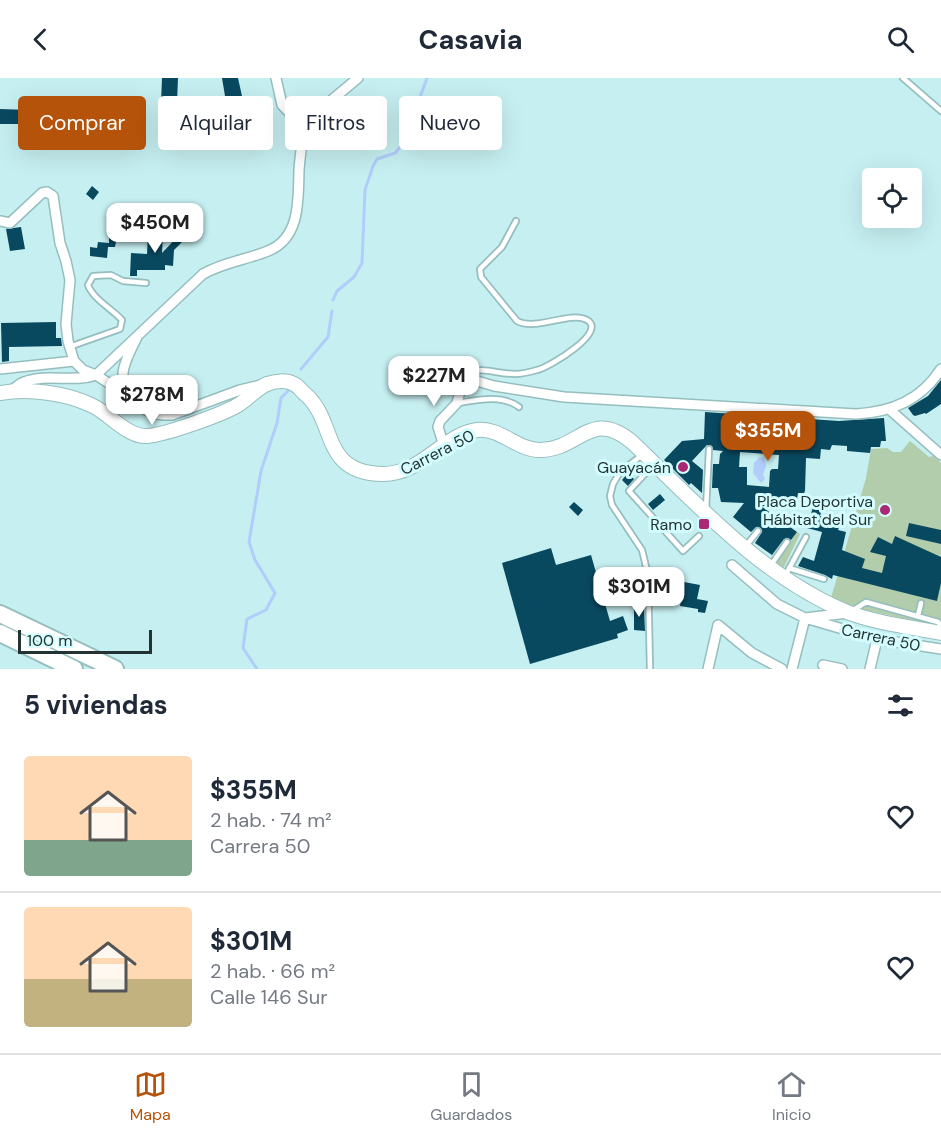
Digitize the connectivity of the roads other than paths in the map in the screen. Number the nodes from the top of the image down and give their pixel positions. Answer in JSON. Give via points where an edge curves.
{"nodes":[{"id":1,"x":276,"y":78,"type":"edge"},
{"id":2,"x":358,"y":78,"type":"edge"},
{"id":3,"x":903,"y":78,"type":"edge"},
{"id":4,"x":336,"y":96,"type":"edge"},
{"id":5,"x":285,"y":108,"type":"edge"},
{"id":6,"x":941,"y":111,"type":"edge"},
{"id":7,"x":301,"y":150,"type":"edge"},
{"id":8,"x":0,"y":221,"type":"edge"},
{"id":9,"x":516,"y":221,"type":"dead end"},
{"id":10,"x":146,"y":283,"type":"dead end"},
{"id":11,"x":139,"y":332,"type":"junction"},
{"id":12,"x":69,"y":347,"type":"junction"},
{"id":13,"x":74,"y":361,"type":"junction"},
{"id":14,"x":0,"y":369,"type":"edge"},
{"id":15,"x":941,"y":369,"type":"edge"},
{"id":16,"x":96,"y":375,"type":"junction"},
{"id":17,"x":468,"y":378,"type":"junction"},
{"id":18,"x":267,"y":384,"type":"junction"},
{"id":19,"x":5,"y":392,"type":"edge"},
{"id":20,"x":133,"y":399,"type":"junction"},
{"id":21,"x":457,"y":403,"type":"junction"},
{"id":22,"x":519,"y":407,"type":"dead end"},
{"id":23,"x":889,"y":409,"type":"junction"},
{"id":24,"x":444,"y":446,"type":"junction"},
{"id":25,"x":709,"y":449,"type":"dead end"},
{"id":26,"x":644,"y":453,"type":"junction"},
{"id":27,"x":941,"y":455,"type":"edge"},
{"id":28,"x":654,"y":464,"type":"junction"},
{"id":29,"x":706,"y":513,"type":"junction"},
{"id":30,"x":758,"y":531,"type":"dead end"},
{"id":31,"x":699,"y":536,"type":"dead end"},
{"id":32,"x":806,"y":537,"type":"dead end"},
{"id":33,"x":787,"y":542,"type":"dead end"},
{"id":34,"x":745,"y":547,"type":"junction"},
{"id":35,"x":732,"y":565,"type":"dead end"},
{"id":36,"x":769,"y":568,"type":"junction"},
{"id":37,"x":786,"y":573,"type":"junction"},
{"id":38,"x":824,"y":579,"type":"dead end"},
{"id":39,"x":921,"y":603,"type":"dead end"},
{"id":40,"x":850,"y":613,"type":"junction"},
{"id":41,"x":0,"y":614,"type":"edge"},
{"id":42,"x":918,"y":616,"type":"junction"},
{"id":43,"x":805,"y":618,"type":"junction"},
{"id":44,"x":941,"y":626,"type":"edge"},
{"id":45,"x":0,"y":633,"type":"edge"},
{"id":46,"x":941,"y":633,"type":"edge"},
{"id":47,"x":877,"y":639,"type":"junction"},
{"id":48,"x":941,"y":649,"type":"edge"},
{"id":49,"x":823,"y":665,"type":"dead end"},
{"id":50,"x":74,"y":669,"type":"edge"},
{"id":51,"x":115,"y":669,"type":"edge"},
{"id":52,"x":650,"y":669,"type":"edge"},
{"id":53,"x":708,"y":669,"type":"edge"},
{"id":54,"x":782,"y":669,"type":"edge"},
{"id":55,"x":792,"y":669,"type":"edge"},
{"id":56,"x":842,"y":669,"type":"edge"},
{"id":57,"x":870,"y":669,"type":"edge"}],
"edges":[{"from":1,"to":5,"type":"street"},
{"from":2,"to":4,"type":"street"},
{"from":3,"to":6,"type":"lane"},
{"from":7,"to":11,"type":"street","via":[[294,225],[280,245],[203,274]]},
{"from":8,"to":12,"type":"street","via":[[10,223],[42,193],[53,196],[70,280],[66,324]]},
{"from":9,"to":17,"type":"lane","via":[[502,247],[480,269],[481,277],[522,324],[578,317],[590,322],[590,334],[541,370],[515,374],[478,370]]},
{"from":10,"to":12,"type":"lane","via":[[123,281],[111,275],[93,276],[88,285],[90,290],[122,320],[120,329]]},
{"from":11,"to":16,"type":"street"},
{"from":11,"to":20,"type":"street","via":[[122,375]]},
{"from":12,"to":13,"type":"street"},
{"from":13,"to":14,"type":"street"},
{"from":13,"to":16,"type":"street"},
{"from":15,"to":23,"type":"street","via":[[920,394]]},
{"from":16,"to":19,"type":"street","via":[[24,382]]},
{"from":16,"to":20,"type":"street"},
{"from":17,"to":21,"type":"street","via":[[462,383]]},
{"from":17,"to":23,"type":"street","via":[[564,397],[837,414]]},
{"from":18,"to":19,"type":"main road","via":[[237,406],[144,437],[76,399],[46,393]]},
{"from":18,"to":20,"type":"street","via":[[172,415],[146,411]]},
{"from":18,"to":24,"type":"main road","name":"Carrera 50","via":[[296,384],[312,398],[332,446],[342,459],[365,471],[406,471]]},
{"from":21,"to":22,"type":"lane","via":[[491,399]]},
{"from":21,"to":24,"type":"street","via":[[438,426]]},
{"from":23,"to":27,"type":"street"},
{"from":24,"to":26,"type":"main road","name":"Carrera 50","via":[[477,430],[538,450],[552,449],[600,428],[621,432]]},
{"from":25,"to":29,"type":"lane"},
{"from":26,"to":28,"type":"main road","name":"Carrera 50"},
{"from":26,"to":52,"type":"lane","via":[[620,472],[610,496],[642,550],[648,575]]},
{"from":28,"to":29,"type":"main road","name":"Carrera 50"},
{"from":28,"to":31,"type":"lane","via":[[629,491],[683,551]]},
{"from":29,"to":34,"type":"main road","name":"Carrera 50"},
{"from":30,"to":34,"type":"lane"},
{"from":32,"to":37,"type":"lane"},
{"from":33,"to":36,"type":"lane"},
{"from":34,"to":36,"type":"main road","name":"Carrera 50"},
{"from":35,"to":43,"type":"street","name":"Carrera 50","via":[[777,604]]},
{"from":36,"to":37,"type":"main road","name":"Carrera 50"},
{"from":37,"to":38,"type":"lane"},
{"from":37,"to":40,"type":"main road","name":"Carrera 50"},
{"from":39,"to":42,"type":"lane"},
{"from":40,"to":42,"type":"lane","via":[[866,602]]},
{"from":40,"to":43,"type":"street"},
{"from":40,"to":46,"type":"main road","name":"Carrera 50"},
{"from":41,"to":51,"type":"highway"},
{"from":42,"to":44,"type":"lane"},
{"from":43,"to":47,"type":"street","name":"Carrera 50"},
{"from":43,"to":55,"type":"street"},
{"from":45,"to":50,"type":"highway"},
{"from":47,"to":48,"type":"street","name":"Carrera 50"},
{"from":47,"to":57,"type":"street"},
{"from":49,"to":56,"type":"street"},
{"from":53,"to":54,"type":"street","via":[[718,625],[752,653]]}]}
